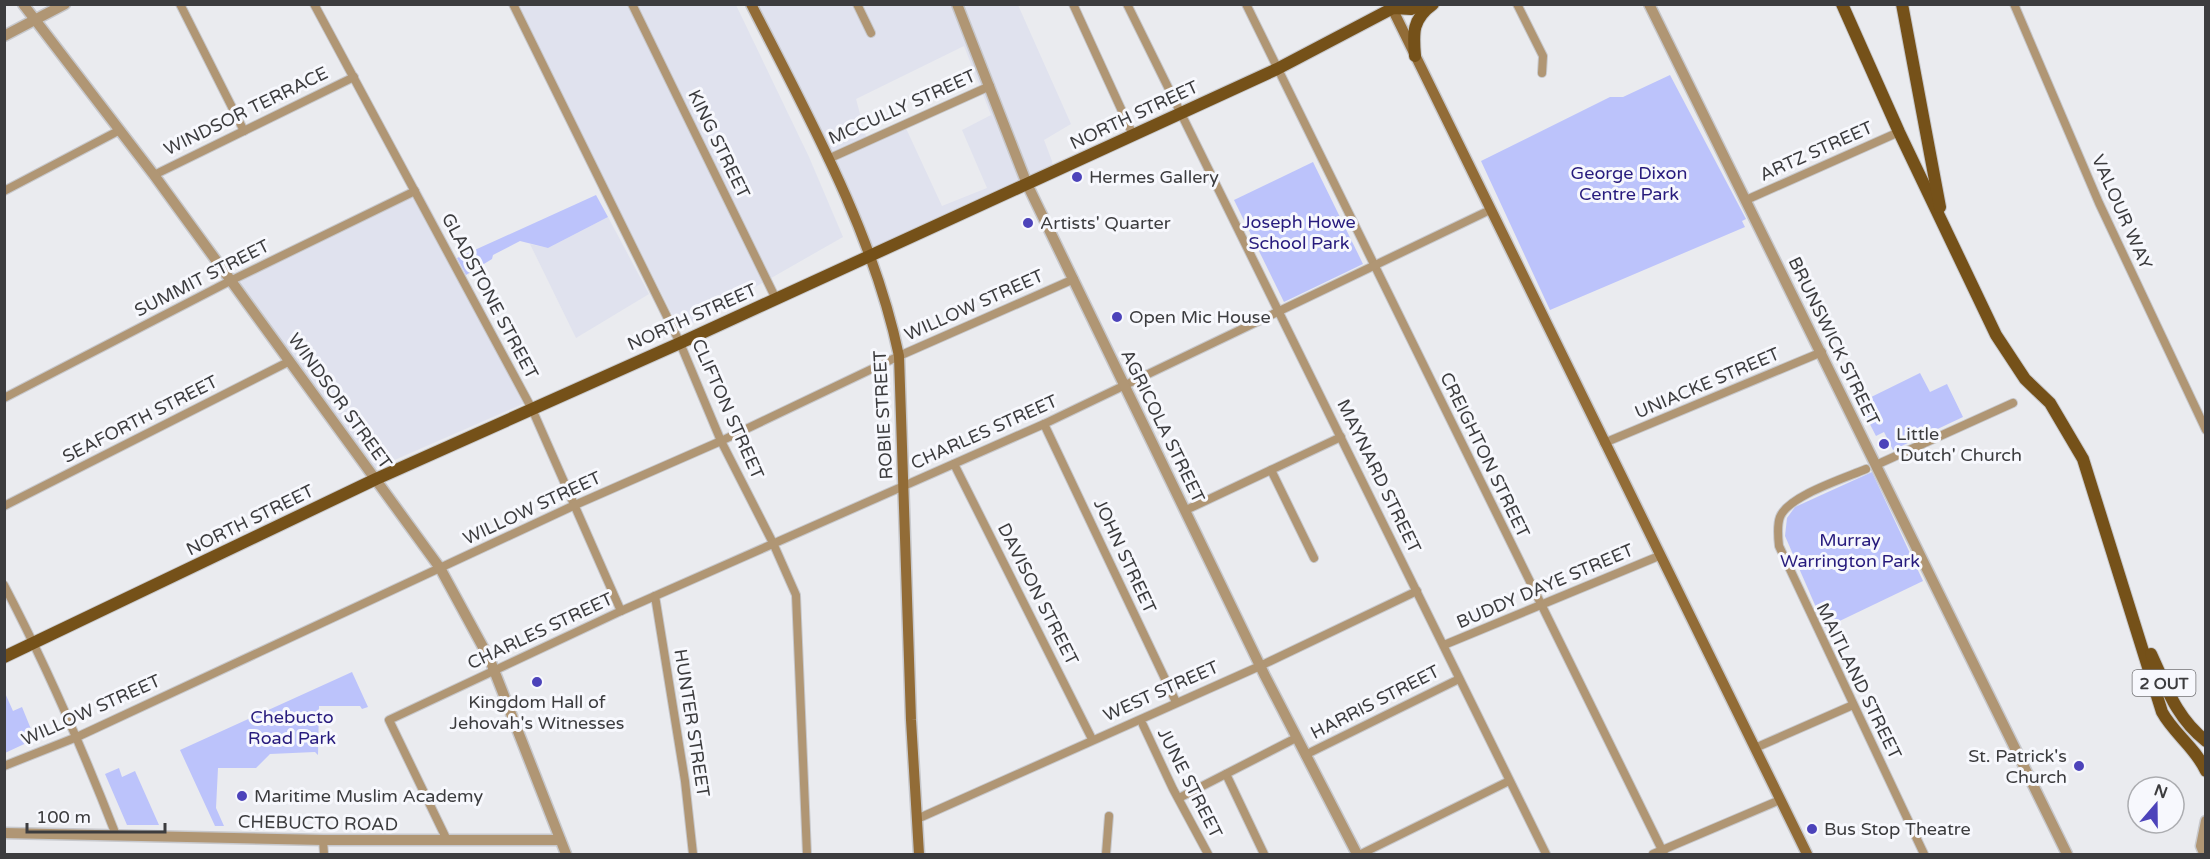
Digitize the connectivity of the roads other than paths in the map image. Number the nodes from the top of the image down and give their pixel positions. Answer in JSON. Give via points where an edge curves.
{"nodes":[{"id":1,"x":23,"y":4,"type":"edge"},
{"id":2,"x":65,"y":4,"type":"edge"},
{"id":3,"x":180,"y":4,"type":"edge"},
{"id":4,"x":314,"y":4,"type":"edge"},
{"id":5,"x":632,"y":4,"type":"edge"},
{"id":6,"x":751,"y":4,"type":"edge"},
{"id":7,"x":857,"y":4,"type":"edge"},
{"id":8,"x":957,"y":4,"type":"edge"},
{"id":9,"x":1073,"y":4,"type":"edge"},
{"id":10,"x":1126,"y":4,"type":"edge"},
{"id":11,"x":1246,"y":4,"type":"edge"},
{"id":12,"x":1422,"y":4,"type":"edge"},
{"id":13,"x":1433,"y":4,"type":"edge"},
{"id":14,"x":1517,"y":4,"type":"edge"},
{"id":15,"x":1649,"y":4,"type":"edge"},
{"id":16,"x":1842,"y":4,"type":"edge"},
{"id":17,"x":1902,"y":4,"type":"edge"},
{"id":18,"x":2014,"y":4,"type":"edge"},
{"id":19,"x":515,"y":5,"type":"edge"},
{"id":20,"x":1393,"y":6,"type":"edge"},
{"id":21,"x":35,"y":20,"type":"junction"},
{"id":22,"x":871,"y":33,"type":"dead end"},
{"id":23,"x":4,"y":36,"type":"edge"},
{"id":24,"x":1415,"y":56,"type":"junction"},
{"id":25,"x":1277,"y":69,"type":"junction"},
{"id":26,"x":1542,"y":73,"type":"dead end"},
{"id":27,"x":354,"y":77,"type":"junction"},
{"id":28,"x":990,"y":86,"type":"junction"},
{"id":29,"x":1180,"y":113,"type":"junction"},
{"id":30,"x":120,"y":130,"type":"junction"},
{"id":31,"x":244,"y":131,"type":"junction"},
{"id":32,"x":1899,"y":132,"type":"junction"},
{"id":33,"x":1133,"y":135,"type":"junction"},
{"id":34,"x":828,"y":159,"type":"junction"},
{"id":35,"x":154,"y":175,"type":"junction"},
{"id":36,"x":1027,"y":184,"type":"junction"},
{"id":37,"x":416,"y":191,"type":"junction"},
{"id":38,"x":4,"y":192,"type":"edge"},
{"id":39,"x":1746,"y":200,"type":"junction"},
{"id":40,"x":1490,"y":210,"type":"junction"},
{"id":41,"x":1942,"y":223,"type":"junction"},
{"id":42,"x":869,"y":254,"type":"junction"},
{"id":43,"x":1375,"y":267,"type":"junction"},
{"id":44,"x":1074,"y":279,"type":"junction"},
{"id":45,"x":230,"y":281,"type":"junction"},
{"id":46,"x":776,"y":299,"type":"junction"},
{"id":47,"x":1280,"y":312,"type":"junction"},
{"id":48,"x":680,"y":343,"type":"junction"},
{"id":49,"x":1822,"y":352,"type":"junction"},
{"id":50,"x":899,"y":356,"type":"junction"},
{"id":51,"x":290,"y":361,"type":"junction"},
{"id":52,"x":1124,"y":386,"type":"junction"},
{"id":53,"x":4,"y":399,"type":"edge"},
{"id":54,"x":2013,"y":403,"type":"dead end"},
{"id":55,"x":531,"y":409,"type":"junction"},
{"id":56,"x":1044,"y":423,"type":"junction"},
{"id":57,"x":2205,"y":430,"type":"edge"},
{"id":58,"x":1341,"y":437,"type":"junction"},
{"id":59,"x":721,"y":441,"type":"junction"},
{"id":60,"x":1604,"y":443,"type":"junction"},
{"id":61,"x":954,"y":464,"type":"junction"},
{"id":62,"x":1871,"y":467,"type":"junction"},
{"id":63,"x":1271,"y":470,"type":"junction"},
{"id":64,"x":376,"y":479,"type":"junction"},
{"id":65,"x":903,"y":485,"type":"junction"},
{"id":66,"x":4,"y":506,"type":"edge"},
{"id":67,"x":575,"y":506,"type":"junction"},
{"id":68,"x":1186,"y":510,"type":"junction"},
{"id":69,"x":773,"y":543,"type":"junction"},
{"id":70,"x":1659,"y":556,"type":"junction"},
{"id":71,"x":1314,"y":558,"type":"dead end"},
{"id":72,"x":440,"y":568,"type":"junction"},
{"id":73,"x":4,"y":585,"type":"edge"},
{"id":74,"x":1417,"y":591,"type":"junction"},
{"id":75,"x":655,"y":596,"type":"junction"},
{"id":76,"x":1541,"y":606,"type":"junction"},
{"id":77,"x":621,"y":611,"type":"junction"},
{"id":78,"x":2133,"y":618,"type":"junction"},
{"id":79,"x":34,"y":643,"type":"junction"},
{"id":80,"x":1444,"y":645,"type":"junction"},
{"id":81,"x":4,"y":657,"type":"edge"},
{"id":82,"x":1260,"y":666,"type":"junction"},
{"id":83,"x":495,"y":670,"type":"junction"},
{"id":84,"x":1459,"y":679,"type":"junction"},
{"id":85,"x":1176,"y":702,"type":"junction"},
{"id":86,"x":1853,"y":705,"type":"junction"},
{"id":87,"x":1143,"y":725,"type":"dead end"},
{"id":88,"x":77,"y":737,"type":"junction"},
{"id":89,"x":1296,"y":738,"type":"junction"},
{"id":90,"x":1092,"y":740,"type":"junction"},
{"id":91,"x":2205,"y":741,"type":"edge"},
{"id":92,"x":1755,"y":747,"type":"junction"},
{"id":93,"x":1305,"y":755,"type":"junction"},
{"id":94,"x":4,"y":766,"type":"edge"},
{"id":95,"x":2205,"y":771,"type":"edge"},
{"id":96,"x":1226,"y":774,"type":"junction"},
{"id":97,"x":1509,"y":781,"type":"junction"},
{"id":98,"x":1179,"y":798,"type":"junction"},
{"id":99,"x":1780,"y":800,"type":"junction"},
{"id":100,"x":1109,"y":816,"type":"dead end"},
{"id":101,"x":917,"y":819,"type":"junction"},
{"id":102,"x":2205,"y":821,"type":"edge"},
{"id":103,"x":4,"y":833,"type":"edge"},
{"id":104,"x":116,"y":836,"type":"junction"},
{"id":105,"x":323,"y":840,"type":"junction"},
{"id":106,"x":447,"y":840,"type":"junction"},
{"id":107,"x":560,"y":840,"type":"junction"},
{"id":108,"x":1663,"y":853,"type":"edge"},
{"id":109,"x":2203,"y":853,"type":"edge"},
{"id":110,"x":324,"y":855,"type":"edge"},
{"id":111,"x":566,"y":855,"type":"edge"},
{"id":112,"x":693,"y":855,"type":"edge"},
{"id":113,"x":807,"y":855,"type":"edge"},
{"id":114,"x":919,"y":855,"type":"edge"},
{"id":115,"x":1106,"y":855,"type":"edge"},
{"id":116,"x":1208,"y":855,"type":"edge"},
{"id":117,"x":1264,"y":855,"type":"edge"},
{"id":118,"x":1359,"y":855,"type":"edge"},
{"id":119,"x":1545,"y":855,"type":"edge"},
{"id":120,"x":1653,"y":855,"type":"edge"},
{"id":121,"x":1806,"y":855,"type":"edge"},
{"id":122,"x":1924,"y":855,"type":"edge"},
{"id":123,"x":2067,"y":855,"type":"edge"}],
"edges":[{"from":1,"to":21,"type":"street","name":"WINDSOR STREET"},
{"from":2,"to":21,"type":"street"},
{"from":3,"to":31,"type":"street"},
{"from":4,"to":27,"type":"street","name":"GLADSTONE STREET"},
{"from":5,"to":46,"type":"street","name":"KING STREET"},
{"from":6,"to":34,"type":"main road","name":"ROBIE STREET"},
{"from":7,"to":22,"type":"street"},
{"from":8,"to":28,"type":"street","name":"AGRICOLA STREET"},
{"from":9,"to":33,"type":"street"},
{"from":10,"to":29,"type":"street","name":"MAYNARD STREET"},
{"from":11,"to":25,"type":"street","name":"CREIGHTON STREET"},
{"from":12,"to":20,"type":"main road","name":"NORTH STREET","via":[[1411,9]]},
{"from":13,"to":24,"type":"main road","via":[[1418,18],[1413,30]]},
{"from":14,"to":26,"type":"street","via":[[1543,56]]},
{"from":15,"to":39,"type":"street","name":"BRUNSWICK STREET"},
{"from":16,"to":32,"type":"main road"},
{"from":17,"to":41,"type":"main road"},
{"from":18,"to":57,"type":"street","name":"VALOUR WAY","via":[[2099,203]]},
{"from":19,"to":48,"type":"street","name":"CLIFTON STREET"},
{"from":20,"to":24,"type":"main road"},
{"from":20,"to":25,"type":"main road","name":"NORTH STREET"},
{"from":21,"to":23,"type":"street"},
{"from":21,"to":30,"type":"street","name":"WINDSOR STREET"},
{"from":24,"to":40,"type":"main road"},
{"from":25,"to":29,"type":"main road","name":"NORTH STREET"},
{"from":25,"to":43,"type":"street","name":"CREIGHTON STREET"},
{"from":27,"to":31,"type":"street","name":"WINDSOR TERRACE"},
{"from":27,"to":37,"type":"street","name":"GLADSTONE STREET"},
{"from":28,"to":34,"type":"street","name":"MCCULLY STREET"},
{"from":28,"to":36,"type":"street","name":"AGRICOLA STREET"},
{"from":29,"to":33,"type":"main road","name":"NORTH STREET"},
{"from":29,"to":47,"type":"street","name":"MAYNARD STREET"},
{"from":30,"to":35,"type":"street","name":"WINDSOR STREET"},
{"from":30,"to":38,"type":"street"},
{"from":31,"to":35,"type":"street","name":"WINDSOR TERRACE"},
{"from":32,"to":39,"type":"street","name":"ARTZ STREET"},
{"from":32,"to":41,"type":"main road"},
{"from":33,"to":36,"type":"main road","name":"NORTH STREET"},
{"from":34,"to":42,"type":"main road","name":"ROBIE STREET"},
{"from":35,"to":45,"type":"street","name":"WINDSOR STREET"},
{"from":36,"to":42,"type":"main road","name":"NORTH STREET"},
{"from":36,"to":44,"type":"street","name":"AGRICOLA STREET"},
{"from":37,"to":45,"type":"street","name":"SUMMIT STREET"},
{"from":37,"to":55,"type":"street","name":"GLADSTONE STREET"},
{"from":39,"to":49,"type":"street","name":"BRUNSWICK STREET"},
{"from":40,"to":43,"type":"street","name":"CHARLES STREET"},
{"from":40,"to":60,"type":"main road"},
{"from":41,"to":78,"type":"main road","via":[[2008,357],[2050,403],[2083,459]]},
{"from":42,"to":46,"type":"main road","name":"NORTH STREET"},
{"from":42,"to":50,"type":"main road","name":"ROBIE STREET"},
{"from":43,"to":47,"type":"street","name":"CHARLES STREET"},
{"from":43,"to":76,"type":"street","name":"CREIGHTON STREET"},
{"from":44,"to":50,"type":"street","name":"WILLOW STREET"},
{"from":44,"to":52,"type":"street","name":"AGRICOLA STREET"},
{"from":45,"to":51,"type":"street","name":"WINDSOR STREET"},
{"from":45,"to":53,"type":"street","name":"SUMMIT STREET"},
{"from":46,"to":48,"type":"main road","name":"NORTH STREET"},
{"from":47,"to":52,"type":"street","name":"CHARLES STREET"},
{"from":47,"to":58,"type":"street","name":"MAYNARD STREET"},
{"from":48,"to":55,"type":"main road","name":"NORTH STREET"},
{"from":48,"to":59,"type":"street","name":"CLIFTON STREET"},
{"from":49,"to":60,"type":"street","name":"UNIACKE STREET"},
{"from":49,"to":62,"type":"street","name":"BRUNSWICK STREET"},
{"from":50,"to":59,"type":"street","name":"WILLOW STREET"},
{"from":50,"to":65,"type":"main road","name":"ROBIE STREET"},
{"from":51,"to":64,"type":"street","name":"WINDSOR STREET"},
{"from":51,"to":66,"type":"street","name":"SEAFORTH STREET"},
{"from":52,"to":56,"type":"street","name":"CHARLES STREET"},
{"from":52,"to":68,"type":"street","name":"AGRICOLA STREET"},
{"from":54,"to":62,"type":"street"},
{"from":55,"to":64,"type":"main road","name":"NORTH STREET"},
{"from":55,"to":67,"type":"street","name":"GLADSTONE STREET"},
{"from":56,"to":61,"type":"street","name":"CHARLES STREET"},
{"from":56,"to":85,"type":"street","name":"JOHN STREET"},
{"from":58,"to":63,"type":"street"},
{"from":58,"to":74,"type":"street","name":"MAYNARD STREET"},
{"from":59,"to":67,"type":"street","name":"WILLOW STREET"},
{"from":59,"to":69,"type":"street","name":"CLIFTON STREET"},
{"from":60,"to":70,"type":"main road"},
{"from":61,"to":65,"type":"street","name":"CHARLES STREET"},
{"from":61,"to":90,"type":"street","name":"DAVISON STREET"},
{"from":62,"to":86,"type":"street","name":"MAITLAND STREET","via":[[1807,494],[1780,517],[1779,546]]},
{"from":62,"to":123,"type":"street","name":"BRUNSWICK STREET"},
{"from":63,"to":68,"type":"street"},
{"from":63,"to":71,"type":"street"},
{"from":64,"to":72,"type":"street","name":"WINDSOR STREET"},
{"from":64,"to":79,"type":"main road","name":"NORTH STREET"},
{"from":65,"to":69,"type":"street","name":"CHARLES STREET"},
{"from":65,"to":101,"type":"main road","name":"ROBIE STREET"},
{"from":67,"to":72,"type":"street","name":"WILLOW STREET"},
{"from":67,"to":77,"type":"street","name":"GLADSTONE STREET"},
{"from":68,"to":82,"type":"street","name":"AGRICOLA STREET"},
{"from":69,"to":75,"type":"street","name":"CHARLES STREET"},
{"from":69,"to":113,"type":"street","name":"CLIFTON STREET","via":[[796,595]]},
{"from":70,"to":76,"type":"street","name":"BUDDY DAYE STREET"},
{"from":70,"to":92,"type":"main road"},
{"from":72,"to":83,"type":"street","name":"WINDSOR STREET"},
{"from":72,"to":88,"type":"street","name":"WILLOW STREET"},
{"from":73,"to":79,"type":"street"},
{"from":74,"to":80,"type":"street","name":"MAYNARD STREET"},
{"from":74,"to":82,"type":"street","name":"WEST STREET"},
{"from":75,"to":77,"type":"street","name":"CHARLES STREET"},
{"from":75,"to":112,"type":"street","name":"HUNTER STREET"},
{"from":76,"to":80,"type":"street","name":"BUDDY DAYE STREET"},
{"from":76,"to":108,"type":"street","name":"CREIGHTON STREET"},
{"from":77,"to":83,"type":"street","name":"CHARLES STREET"},
{"from":78,"to":91,"type":"main road","number":"2 OUT","via":[[2175,707]]},
{"from":78,"to":95,"type":"main road","via":[[2162,711],[2193,748]]},
{"from":79,"to":81,"type":"main road","name":"NORTH STREET"},
{"from":79,"to":88,"type":"street"},
{"from":80,"to":84,"type":"street","name":"MAYNARD STREET"},
{"from":82,"to":85,"type":"street","name":"WEST STREET"},
{"from":82,"to":89,"type":"street","name":"AGRICOLA STREET"},
{"from":83,"to":106,"type":"street","name":"CHARLES STREET","via":[[389,720]]},
{"from":83,"to":107,"type":"street","name":"WINDSOR STREET"},
{"from":84,"to":93,"type":"street","name":"HARRIS STREET"},
{"from":84,"to":97,"type":"street","name":"MAYNARD STREET"},
{"from":85,"to":90,"type":"street","name":"WEST STREET"},
{"from":86,"to":92,"type":"street"},
{"from":86,"to":122,"type":"street","name":"MAITLAND STREET"},
{"from":87,"to":98,"type":"street","name":"JUNE STREET"},
{"from":88,"to":94,"type":"street","name":"WILLOW STREET"},
{"from":88,"to":104,"type":"street"},
{"from":89,"to":93,"type":"street","name":"AGRICOLA STREET"},
{"from":89,"to":96,"type":"street"},
{"from":90,"to":101,"type":"street","name":"WEST STREET"},
{"from":92,"to":99,"type":"main road"},
{"from":93,"to":118,"type":"street","name":"AGRICOLA STREET"},
{"from":96,"to":98,"type":"street"},
{"from":96,"to":117,"type":"street"},
{"from":97,"to":118,"type":"street"},
{"from":97,"to":119,"type":"street","name":"MAYNARD STREET"},
{"from":98,"to":116,"type":"street","name":"JUNE STREET"},
{"from":99,"to":108,"type":"street"},
{"from":99,"to":121,"type":"main road"},
{"from":100,"to":115,"type":"street"},
{"from":101,"to":114,"type":"main road","name":"ROBIE STREET"},
{"from":102,"to":109,"type":"street"},
{"from":103,"to":104,"type":"street","name":"CHEBUCTO ROAD"},
{"from":104,"to":105,"type":"street","name":"CHEBUCTO ROAD"},
{"from":105,"to":106,"type":"street","name":"CHEBUCTO ROAD"},
{"from":105,"to":110,"type":"street"},
{"from":106,"to":107,"type":"street","name":"CHEBUCTO ROAD"},
{"from":107,"to":111,"type":"street","name":"WINDSOR STREET"},
{"from":108,"to":120,"type":"street"}]}
